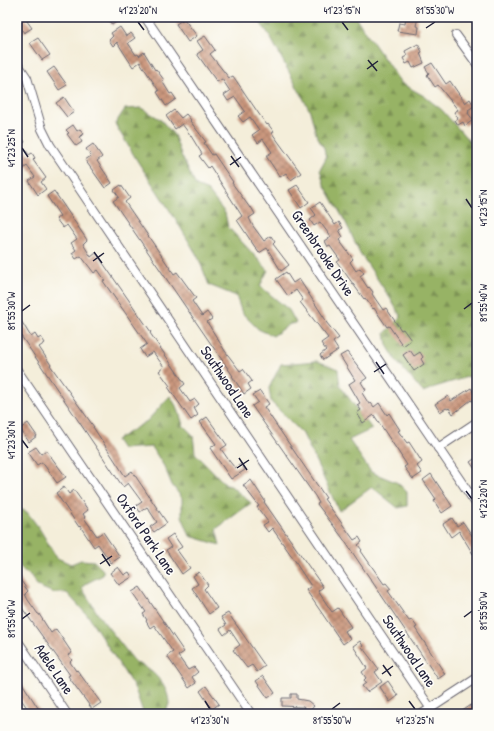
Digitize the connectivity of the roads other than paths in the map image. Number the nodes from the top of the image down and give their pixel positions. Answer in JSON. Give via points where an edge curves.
{"nodes":[{"id":1,"x":145,"y":17,"type":"edge"},
{"id":2,"x":456,"y":35,"type":"dead end"},
{"id":3,"x":17,"y":63,"type":"edge"},
{"id":4,"x":477,"y":64,"type":"edge"},
{"id":5,"x":17,"y":370,"type":"edge"},
{"id":6,"x":477,"y":422,"type":"edge"},
{"id":7,"x":438,"y":448,"type":"junction"},
{"id":8,"x":477,"y":505,"type":"edge"},
{"id":9,"x":17,"y":640,"type":"edge"},
{"id":10,"x":477,"y":678,"type":"edge"},
{"id":11,"x":431,"y":709,"type":"junction"},
{"id":12,"x":67,"y":714,"type":"edge"},
{"id":13,"x":251,"y":714,"type":"edge"},
{"id":14,"x":422,"y":714,"type":"edge"}],
"edges":[{"from":1,"to":7,"type":"street","name":"Greenbrooke Drive"},
{"from":2,"to":4,"type":"street"},
{"from":3,"to":11,"type":"street","name":"Southwood Lane","via":[[27,78],[42,129],[50,145]]},
{"from":5,"to":13,"type":"street","name":"Oxford Park Lane"},
{"from":6,"to":7,"type":"street"},
{"from":7,"to":8,"type":"street","name":"Greenbrooke Drive"},
{"from":9,"to":12,"type":"street","name":"Adele Lane"},
{"from":10,"to":11,"type":"street"},
{"from":11,"to":14,"type":"street"}]}
